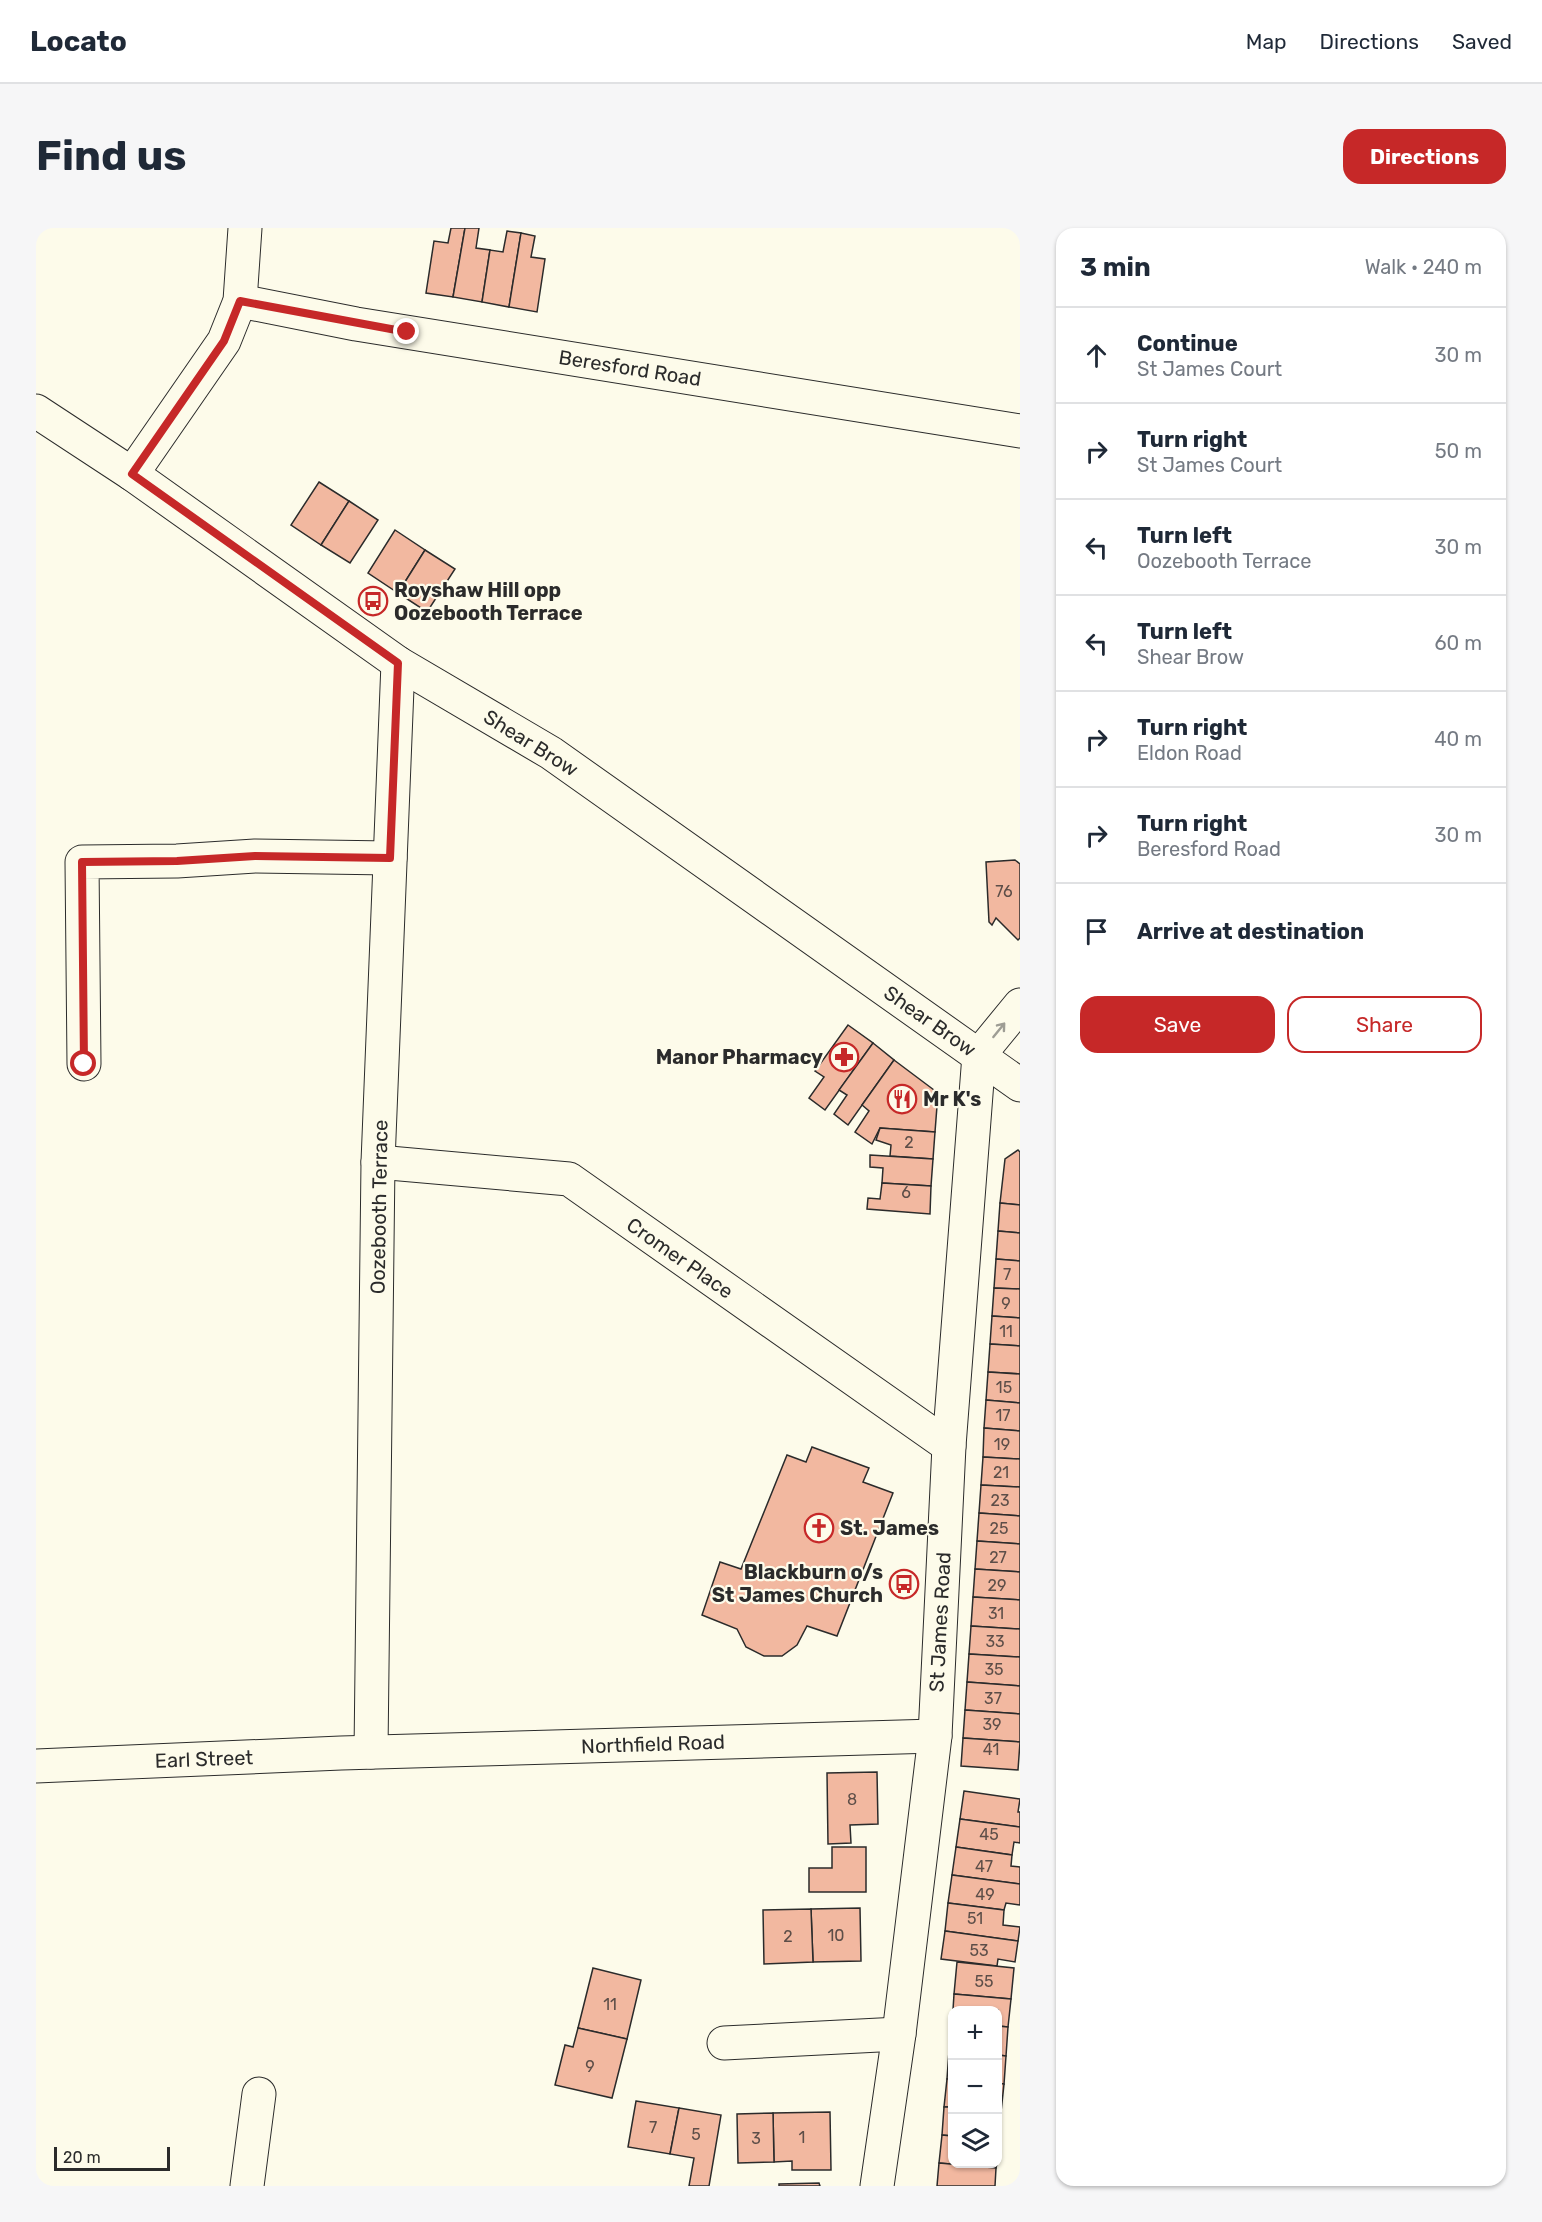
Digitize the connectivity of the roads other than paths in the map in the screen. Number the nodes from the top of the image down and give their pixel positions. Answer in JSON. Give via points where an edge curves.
{"nodes":[{"id":1,"x":245,"y":228,"type":"edge"},
{"id":2,"x":240,"y":301,"type":"junction"},
{"id":3,"x":36,"y":411,"type":"edge"},
{"id":4,"x":1020,"y":431,"type":"edge"},
{"id":5,"x":132,"y":474,"type":"junction"},
{"id":6,"x":398,"y":663,"type":"junction"},
{"id":7,"x":390,"y":858,"type":"junction"},
{"id":8,"x":1020,"y":1005,"type":"edge"},
{"id":9,"x":979,"y":1055,"type":"junction"},
{"id":10,"x":84,"y":1064,"type":"dead end"},
{"id":11,"x":1020,"y":1085,"type":"edge"},
{"id":12,"x":378,"y":1162,"type":"junction"},
{"id":13,"x":949,"y":1446,"type":"junction"},
{"id":14,"x":935,"y":1736,"type":"junction"},
{"id":15,"x":371,"y":1752,"type":"junction"},
{"id":16,"x":36,"y":1766,"type":"edge"},
{"id":17,"x":899,"y":2034,"type":"junction"},
{"id":18,"x":724,"y":2043,"type":"dead end"},
{"id":19,"x":258,"y":2094,"type":"dead end"},
{"id":20,"x":247,"y":2186,"type":"edge"},
{"id":21,"x":877,"y":2186,"type":"edge"}],
"edges":[{"from":1,"to":2,"type":"street"},
{"from":2,"to":4,"type":"street","name":"Beresford Road","via":[[356,324]]},
{"from":2,"to":5,"type":"street","via":[[224,341]]},
{"from":3,"to":5,"type":"street","name":"Shear Brow"},
{"from":5,"to":6,"type":"street","name":"Shear Brow"},
{"from":6,"to":7,"type":"street","name":"Oozebooth Terrace"},
{"from":6,"to":9,"type":"street","name":"Shear Brow","via":[[551,753]]},
{"from":7,"to":10,"type":"street","via":[[255,856],[82,862]]},
{"from":7,"to":12,"type":"street","name":"Oozebooth Terrace"},
{"from":9,"to":8,"type":"street","one_way":true},
{"from":9,"to":11,"type":"street","name":"Shear Brow"},
{"from":9,"to":13,"type":"street","name":"St James Road"},
{"from":12,"to":13,"type":"street","name":"Cromer Place","via":[[569,1179]]},
{"from":12,"to":15,"type":"street","name":"Oozebooth Terrace"},
{"from":13,"to":14,"type":"street","name":"St James Road"},
{"from":14,"to":15,"type":"street","name":"Northfield Road"},
{"from":14,"to":17,"type":"street","name":"St James Road"},
{"from":15,"to":16,"type":"street","name":"Earl Street"},
{"from":17,"to":18,"type":"street"},
{"from":17,"to":21,"type":"street","name":"St James Road"},
{"from":19,"to":20,"type":"street"}]}
